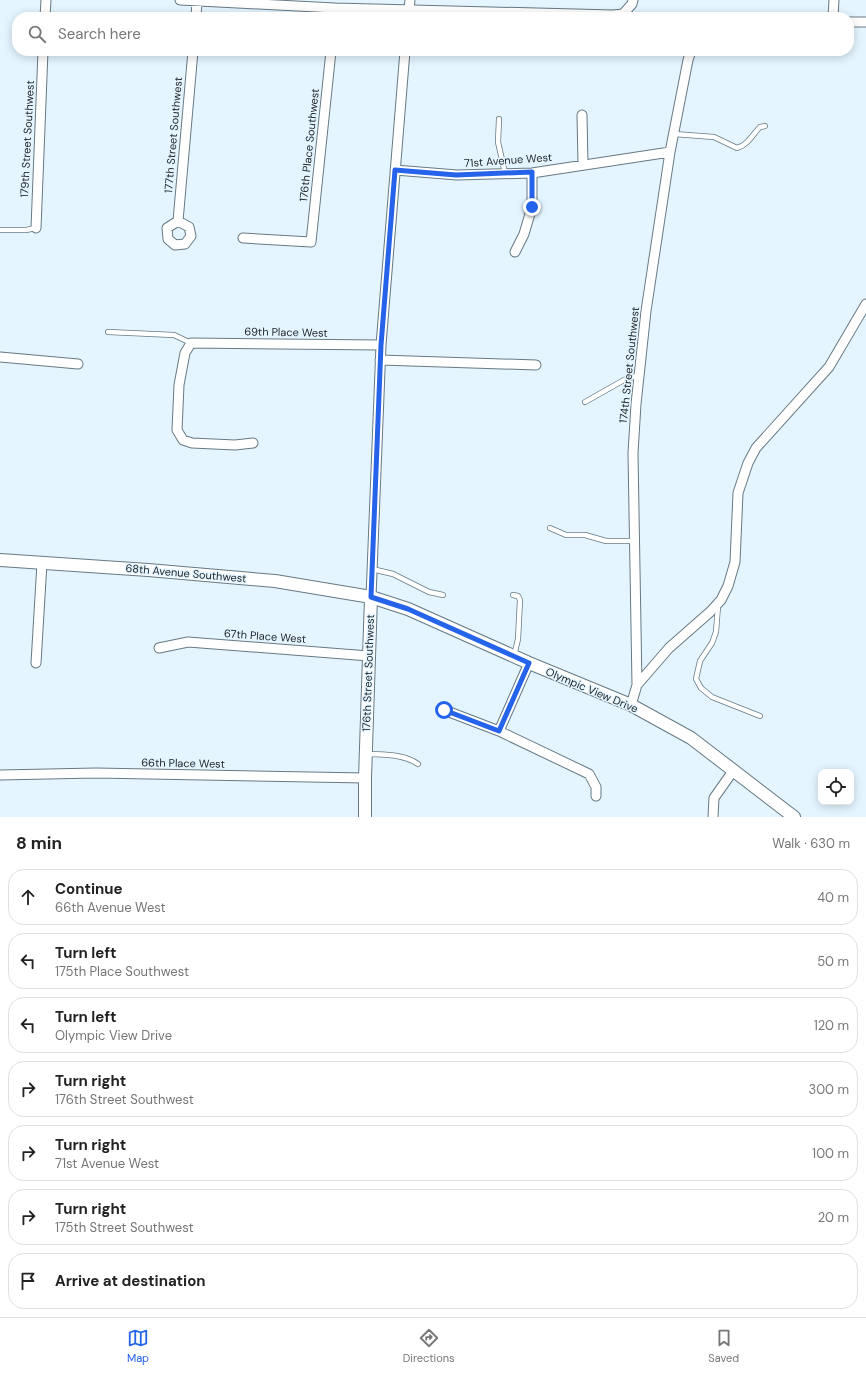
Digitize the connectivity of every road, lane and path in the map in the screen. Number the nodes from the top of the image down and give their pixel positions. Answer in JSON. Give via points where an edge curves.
{"nodes":[{"id":1,"x":46,"y":0,"type":"edge"},
{"id":2,"x":180,"y":0,"type":"edge"},
{"id":3,"x":632,"y":0,"type":"edge"},
{"id":4,"x":834,"y":0,"type":"edge"},
{"id":5,"x":197,"y":1,"type":"junction"},
{"id":6,"x":217,"y":1,"type":"edge"},
{"id":7,"x":409,"y":9,"type":"edge"},
{"id":8,"x":45,"y":12,"type":"edge"},
{"id":9,"x":196,"y":12,"type":"edge"},
{"id":10,"x":335,"y":12,"type":"edge"},
{"id":11,"x":511,"y":12,"type":"edge"},
{"id":12,"x":625,"y":12,"type":"edge"},
{"id":13,"x":833,"y":12,"type":"edge"},
{"id":14,"x":854,"y":22,"type":"edge"},
{"id":15,"x":866,"y":22,"type":"edge"},
{"id":16,"x":43,"y":56,"type":"edge"},
{"id":17,"x":193,"y":56,"type":"edge"},
{"id":18,"x":330,"y":56,"type":"edge"},
{"id":19,"x":405,"y":56,"type":"edge"},
{"id":20,"x":690,"y":56,"type":"edge"},
{"id":21,"x":582,"y":115,"type":"dead end"},
{"id":22,"x":499,"y":119,"type":"dead end"},
{"id":23,"x":765,"y":126,"type":"dead end"},
{"id":24,"x":674,"y":134,"type":"junction"},
{"id":25,"x":670,"y":152,"type":"junction"},
{"id":26,"x":583,"y":164,"type":"junction"},
{"id":27,"x":395,"y":170,"type":"junction"},
{"id":28,"x":532,"y":172,"type":"junction"},
{"id":29,"x":505,"y":174,"type":"junction"},
{"id":30,"x":178,"y":221,"type":"dead end"},
{"id":31,"x":36,"y":228,"type":"joint"},
{"id":32,"x":0,"y":230,"type":"edge"},
{"id":33,"x":243,"y":238,"type":"dead end"},
{"id":34,"x":516,"y":252,"type":"dead end"},
{"id":35,"x":866,"y":304,"type":"edge"},
{"id":36,"x":108,"y":332,"type":"dead end"},
{"id":37,"x":191,"y":343,"type":"junction"},
{"id":38,"x":381,"y":345,"type":"junction"},
{"id":39,"x":0,"y":357,"type":"edge"},
{"id":40,"x":380,"y":360,"type":"junction"},
{"id":41,"x":78,"y":364,"type":"dead end"},
{"id":42,"x":536,"y":365,"type":"dead end"},
{"id":43,"x":639,"y":375,"type":"junction"},
{"id":44,"x":584,"y":402,"type":"dead end"},
{"id":45,"x":253,"y":443,"type":"dead end"},
{"id":46,"x":550,"y":528,"type":"dead end"},
{"id":47,"x":635,"y":541,"type":"junction"},
{"id":48,"x":0,"y":560,"type":"edge"},
{"id":49,"x":42,"y":563,"type":"junction"},
{"id":50,"x":372,"y":569,"type":"junction"},
{"id":51,"x":443,"y":595,"type":"dead end"},
{"id":52,"x":513,"y":595,"type":"dead end"},
{"id":53,"x":371,"y":597,"type":"junction"},
{"id":54,"x":718,"y":604,"type":"junction"},
{"id":55,"x":159,"y":648,"type":"dead end"},
{"id":56,"x":369,"y":656,"type":"junction"},
{"id":57,"x":514,"y":656,"type":"junction"},
{"id":58,"x":36,"y":663,"type":"dead end"},
{"id":59,"x":529,"y":663,"type":"junction"},
{"id":60,"x":637,"y":685,"type":"junction"},
{"id":61,"x":631,"y":705,"type":"junction"},
{"id":62,"x":444,"y":710,"type":"dead end"},
{"id":63,"x":760,"y":716,"type":"dead end"},
{"id":64,"x":499,"y":731,"type":"junction"},
{"id":65,"x":366,"y":754,"type":"junction"},
{"id":66,"x":418,"y":764,"type":"dead end"},
{"id":67,"x":733,"y":771,"type":"junction"},
{"id":68,"x":0,"y":775,"type":"edge"},
{"id":69,"x":365,"y":778,"type":"junction"},
{"id":70,"x":596,"y":796,"type":"dead end"},
{"id":71,"x":365,"y":817,"type":"edge"},
{"id":72,"x":713,"y":817,"type":"edge"},
{"id":73,"x":794,"y":817,"type":"edge"}],
"edges":[{"from":1,"to":8,"type":"street"},
{"from":2,"to":5,"type":"street"},
{"from":3,"to":12,"type":"street","via":[[632,4]]},
{"from":4,"to":13,"type":"street"},
{"from":5,"to":6,"type":"street"},
{"from":5,"to":9,"type":"street"},
{"from":6,"to":10,"type":"street"},
{"from":7,"to":10,"type":"street"},
{"from":7,"to":11,"type":"street"},
{"from":14,"to":15,"type":"street"},
{"from":16,"to":31,"type":"street","name":"179th Street Southwest"},
{"from":17,"to":30,"type":"street","name":"177th Street Southwest"},
{"from":18,"to":33,"type":"street","name":"176th Place Southwest","via":[[311,242]]},
{"from":19,"to":27,"type":"street","name":"176th Street Southwest"},
{"from":20,"to":24,"type":"street","name":"174th Street Southwest"},
{"from":21,"to":26,"type":"street"},
{"from":22,"to":29,"type":"lane","via":[[498,142]]},
{"from":23,"to":24,"type":"lane","via":[[760,127],[748,141],[737,148],[714,137]]},
{"from":24,"to":25,"type":"street","name":"174th Street Southwest"},
{"from":25,"to":26,"type":"street","name":"71st Avenue West"},
{"from":25,"to":43,"type":"street","name":"174th Street Southwest"},
{"from":26,"to":28,"type":"street","name":"71st Avenue West"},
{"from":27,"to":29,"type":"street","name":"71st Avenue West","via":[[456,175]]},
{"from":27,"to":38,"type":"street","name":"176th Street Southwest"},
{"from":28,"to":29,"type":"street","name":"71st Avenue West"},
{"from":28,"to":34,"type":"street","via":[[532,207]]},
{"from":31,"to":32,"type":"lane"},
{"from":35,"to":54,"type":"street","via":[[830,367],[756,448],[748,463],[738,493],[735,562],[728,586]]},
{"from":36,"to":37,"type":"lane","via":[[174,335]]},
{"from":37,"to":38,"type":"street","name":"69th Place West"},
{"from":37,"to":45,"type":"street","via":[[185,353],[179,385],[177,430],[184,440],[192,443]]},
{"from":38,"to":40,"type":"street","name":"176th Street Southwest"},
{"from":39,"to":41,"type":"street"},
{"from":40,"to":42,"type":"street"},
{"from":40,"to":50,"type":"street","name":"176th Street Southwest"},
{"from":43,"to":44,"type":"lane","via":[[624,380]]},
{"from":43,"to":47,"type":"street","name":"174th Street Southwest","via":[[633,453]]},
{"from":46,"to":47,"type":"lane","via":[[566,535],[585,535],[606,541]]},
{"from":47,"to":60,"type":"street","name":"174th Street Southwest"},
{"from":48,"to":49,"type":"main road","name":"68th Avenue Southwest"},
{"from":49,"to":53,"type":"main road","name":"68th Avenue Southwest","via":[[275,581]]},
{"from":49,"to":58,"type":"street"},
{"from":50,"to":51,"type":"lane","via":[[393,574],[429,592]]},
{"from":50,"to":53,"type":"street","name":"176th Street Southwest"},
{"from":52,"to":57,"type":"lane","via":[[518,596],[520,600],[518,639]]},
{"from":53,"to":56,"type":"main road","name":"176th Street Southwest"},
{"from":53,"to":57,"type":"main road","name":"Olympic View Drive","via":[[408,609]]},
{"from":54,"to":60,"type":"street","via":[[669,648]]},
{"from":54,"to":63,"type":"lane","via":[[716,632],[700,661],[696,679],[701,688],[712,697]]},
{"from":55,"to":56,"type":"street","name":"67th Place West","via":[[188,642]]},
{"from":56,"to":65,"type":"main road","name":"176th Street Southwest"},
{"from":57,"to":59,"type":"main road","name":"Olympic View Drive"},
{"from":59,"to":61,"type":"main road","name":"Olympic View Drive"},
{"from":59,"to":64,"type":"street"},
{"from":60,"to":61,"type":"street"},
{"from":61,"to":67,"type":"main road","name":"Olympic View Drive","via":[[691,738]]},
{"from":62,"to":64,"type":"street"},
{"from":64,"to":70,"type":"street","via":[[589,774],[596,787]]},
{"from":65,"to":66,"type":"lane","via":[[405,757]]},
{"from":65,"to":69,"type":"main road","name":"176th Street Southwest"},
{"from":67,"to":72,"type":"street","via":[[714,798]]},
{"from":67,"to":73,"type":"main road","name":"Olympic View Drive"},
{"from":68,"to":69,"type":"street","name":"66th Place West","via":[[96,773]]},
{"from":69,"to":71,"type":"main road","name":"176th Street Southwest"}]}
